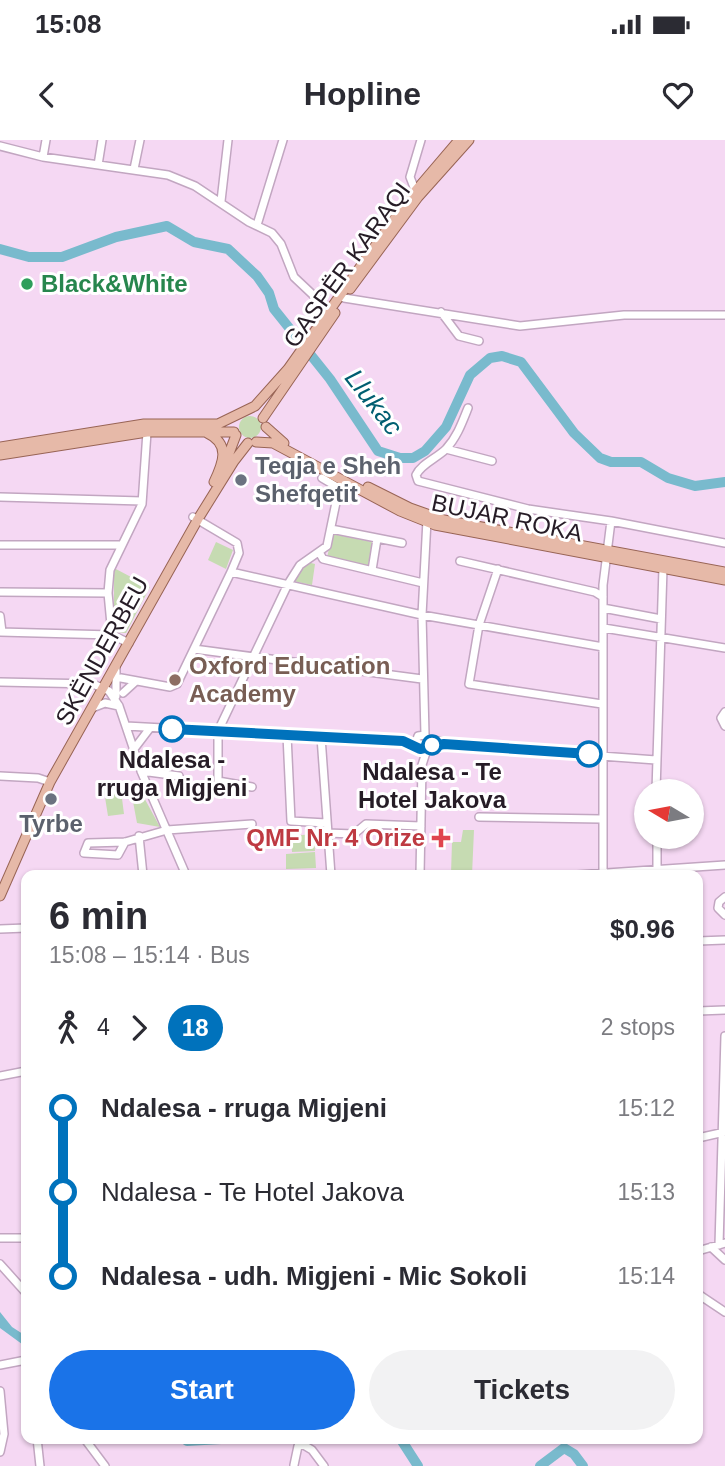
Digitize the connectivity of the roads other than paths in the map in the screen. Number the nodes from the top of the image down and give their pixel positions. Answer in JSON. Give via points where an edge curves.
{"nodes":[{"id":1,"x":46,"y":140,"type":"edge"},
{"id":2,"x":102,"y":140,"type":"edge"},
{"id":3,"x":140,"y":140,"type":"edge"},
{"id":4,"x":226,"y":140,"type":"edge"},
{"id":5,"x":283,"y":140,"type":"edge"},
{"id":6,"x":421,"y":140,"type":"edge"},
{"id":7,"x":459,"y":140,"type":"edge"},
{"id":8,"x":469,"y":140,"type":"edge"},
{"id":9,"x":0,"y":146,"type":"edge"},
{"id":10,"x":43,"y":157,"type":"junction"},
{"id":11,"x":98,"y":165,"type":"junction"},
{"id":12,"x":134,"y":169,"type":"junction"},
{"id":13,"x":416,"y":194,"type":"junction"},
{"id":14,"x":221,"y":201,"type":"junction"},
{"id":15,"x":257,"y":225,"type":"junction"},
{"id":16,"x":344,"y":298,"type":"junction"},
{"id":17,"x":329,"y":310,"type":"junction"},
{"id":18,"x":441,"y":312,"type":"junction"},
{"id":19,"x":725,"y":315,"type":"edge"},
{"id":20,"x":312,"y":341,"type":"junction"},
{"id":21,"x":479,"y":341,"type":"dead end"},
{"id":22,"x":295,"y":366,"type":"junction"},
{"id":23,"x":468,"y":408,"type":"dead end"},
{"id":24,"x":243,"y":413,"type":"junction"},
{"id":25,"x":265,"y":422,"type":"junction"},
{"id":26,"x":202,"y":431,"type":"junction"},
{"id":27,"x":147,"y":432,"type":"junction"},
{"id":28,"x":235,"y":434,"type":"junction"},
{"id":29,"x":252,"y":442,"type":"junction"},
{"id":30,"x":0,"y":447,"type":"edge"},
{"id":31,"x":446,"y":449,"type":"junction"},
{"id":32,"x":0,"y":456,"type":"edge"},
{"id":33,"x":492,"y":461,"type":"dead end"},
{"id":34,"x":322,"y":478,"type":"dead end"},
{"id":35,"x":214,"y":483,"type":"junction"},
{"id":36,"x":0,"y":497,"type":"edge"},
{"id":37,"x":142,"y":501,"type":"junction"},
{"id":38,"x":196,"y":518,"type":"junction"},
{"id":39,"x":427,"y":519,"type":"junction"},
{"id":40,"x":611,"y":521,"type":"junction"},
{"id":41,"x":331,"y":529,"type":"junction"},
{"id":42,"x":377,"y":539,"type":"junction"},
{"id":43,"x":401,"y":543,"type":"dead end"},
{"id":44,"x":725,"y":543,"type":"edge"},
{"id":45,"x":0,"y":545,"type":"edge"},
{"id":46,"x":120,"y":545,"type":"junction"},
{"id":47,"x":319,"y":552,"type":"junction"},
{"id":48,"x":606,"y":554,"type":"junction"},
{"id":49,"x":460,"y":561,"type":"dead end"},
{"id":50,"x":663,"y":568,"type":"junction"},
{"id":51,"x":498,"y":569,"type":"junction"},
{"id":52,"x":372,"y":570,"type":"junction"},
{"id":53,"x":231,"y":572,"type":"junction"},
{"id":54,"x":725,"y":572,"type":"edge"},
{"id":55,"x":725,"y":580,"type":"edge"},
{"id":56,"x":423,"y":583,"type":"junction"},
{"id":57,"x":288,"y":584,"type":"junction"},
{"id":58,"x":0,"y":592,"type":"edge"},
{"id":59,"x":108,"y":593,"type":"junction"},
{"id":60,"x":603,"y":597,"type":"junction"},
{"id":61,"x":603,"y":608,"type":"junction"},
{"id":62,"x":422,"y":615,"type":"junction"},
{"id":63,"x":0,"y":616,"type":"edge"},
{"id":64,"x":661,"y":619,"type":"junction"},
{"id":65,"x":480,"y":625,"type":"junction"},
{"id":66,"x":604,"y":628,"type":"junction"},
{"id":67,"x":1,"y":632,"type":"edge"},
{"id":68,"x":112,"y":635,"type":"junction"},
{"id":69,"x":661,"y":637,"type":"junction"},
{"id":70,"x":127,"y":642,"type":"junction"},
{"id":71,"x":603,"y":648,"type":"junction"},
{"id":72,"x":725,"y":648,"type":"edge"},
{"id":73,"x":194,"y":649,"type":"junction"},
{"id":74,"x":254,"y":658,"type":"junction"},
{"id":75,"x":116,"y":668,"type":"junction"},
{"id":76,"x":121,"y":678,"type":"dead end"},
{"id":77,"x":422,"y":679,"type":"junction"},
{"id":78,"x":0,"y":682,"type":"edge"},
{"id":79,"x":136,"y":682,"type":"junction"},
{"id":80,"x":103,"y":687,"type":"junction"},
{"id":81,"x":123,"y":692,"type":"dead end"},
{"id":82,"x":118,"y":704,"type":"junction"},
{"id":83,"x":602,"y":704,"type":"junction"},
{"id":84,"x":92,"y":708,"type":"junction"},
{"id":85,"x":725,"y":712,"type":"edge"},
{"id":86,"x":126,"y":726,"type":"junction"},
{"id":87,"x":725,"y":726,"type":"edge"},
{"id":88,"x":149,"y":728,"type":"junction"},
{"id":89,"x":218,"y":732,"type":"junction"},
{"id":90,"x":287,"y":735,"type":"junction"},
{"id":91,"x":321,"y":737,"type":"junction"},
{"id":92,"x":422,"y":742,"type":"junction"},
{"id":93,"x":133,"y":750,"type":"junction"},
{"id":94,"x":601,"y":755,"type":"junction"},
{"id":95,"x":656,"y":760,"type":"junction"},
{"id":96,"x":141,"y":771,"type":"junction"},
{"id":97,"x":0,"y":776,"type":"edge"},
{"id":98,"x":179,"y":776,"type":"dead end"},
{"id":99,"x":656,"y":779,"type":"edge"},
{"id":100,"x":50,"y":782,"type":"junction"},
{"id":101,"x":252,"y":787,"type":"dead end"},
{"id":102,"x":479,"y":817,"type":"dead end"},
{"id":103,"x":601,"y":818,"type":"junction"},
{"id":104,"x":326,"y":823,"type":"junction"},
{"id":105,"x":252,"y":824,"type":"dead end"},
{"id":106,"x":422,"y":826,"type":"junction"},
{"id":107,"x":167,"y":830,"type":"junction"},
{"id":108,"x":327,"y":833,"type":"junction"},
{"id":109,"x":139,"y":836,"type":"junction"},
{"id":110,"x":125,"y":842,"type":"junction"},
{"id":111,"x":657,"y":849,"type":"edge"},
{"id":112,"x":725,"y":865,"type":"edge"},
{"id":113,"x":142,"y":870,"type":"edge"},
{"id":114,"x":184,"y":870,"type":"edge"},
{"id":115,"x":331,"y":870,"type":"edge"},
{"id":116,"x":421,"y":870,"type":"edge"},
{"id":117,"x":603,"y":870,"type":"edge"},
{"id":118,"x":657,"y":870,"type":"edge"},
{"id":119,"x":682,"y":870,"type":"edge"},
{"id":120,"x":2,"y":887,"type":"edge"},
{"id":121,"x":0,"y":897,"type":"edge"},
{"id":122,"x":725,"y":897,"type":"edge"},
{"id":123,"x":725,"y":915,"type":"edge"},
{"id":124,"x":21,"y":928,"type":"edge"},
{"id":125,"x":0,"y":929,"type":"edge"},
{"id":126,"x":725,"y":940,"type":"edge"},
{"id":127,"x":703,"y":941,"type":"edge"},
{"id":128,"x":725,"y":1010,"type":"edge"},
{"id":129,"x":703,"y":1011,"type":"edge"},
{"id":130,"x":725,"y":1037,"type":"edge"},
{"id":131,"x":21,"y":1072,"type":"edge"},
{"id":132,"x":0,"y":1076,"type":"edge"},
{"id":133,"x":722,"y":1133,"type":"edge"},
{"id":134,"x":703,"y":1137,"type":"edge"},
{"id":135,"x":0,"y":1238,"type":"edge"},
{"id":136,"x":21,"y":1238,"type":"edge"},
{"id":137,"x":718,"y":1245,"type":"edge"},
{"id":138,"x":725,"y":1260,"type":"edge"},
{"id":139,"x":0,"y":1264,"type":"edge"},
{"id":140,"x":21,"y":1287,"type":"edge"},
{"id":141,"x":703,"y":1297,"type":"edge"},
{"id":142,"x":725,"y":1312,"type":"edge"},
{"id":143,"x":21,"y":1361,"type":"edge"},
{"id":144,"x":0,"y":1365,"type":"edge"},
{"id":145,"x":0,"y":1391,"type":"edge"},
{"id":146,"x":38,"y":1444,"type":"edge"},
{"id":147,"x":88,"y":1444,"type":"edge"},
{"id":148,"x":0,"y":1452,"type":"edge"},
{"id":149,"x":294,"y":1465,"type":"edge"},
{"id":150,"x":40,"y":1466,"type":"edge"},
{"id":151,"x":105,"y":1466,"type":"edge"},
{"id":152,"x":324,"y":1466,"type":"edge"}],
"edges":[{"from":1,"to":10,"type":"street"},
{"from":2,"to":11,"type":"street"},
{"from":3,"to":12,"type":"street"},
{"from":4,"to":14,"type":"street"},
{"from":5,"to":15,"type":"street"},
{"from":6,"to":13,"type":"street","via":[[410,177]]},
{"from":7,"to":13,"type":"main road","name":"GASPËR KARAQI"},
{"from":8,"to":13,"type":"main road","name":"GASPËR KARAQI"},
{"from":9,"to":10,"type":"street"},
{"from":10,"to":11,"type":"street"},
{"from":11,"to":12,"type":"street"},
{"from":12,"to":14,"type":"street","via":[[168,174]]},
{"from":13,"to":16,"type":"main road","name":"GASPËR KARAQI"},
{"from":13,"to":17,"type":"main road","name":"GASPËR KARAQI"},
{"from":14,"to":15,"type":"street"},
{"from":15,"to":17,"type":"street","via":[[276,237],[294,277]]},
{"from":16,"to":18,"type":"street"},
{"from":16,"to":20,"type":"main road","name":"GASPËR KARAQI"},
{"from":17,"to":20,"type":"main road","name":"GASPËR KARAQI"},
{"from":18,"to":19,"type":"street","via":[[520,326],[624,315]]},
{"from":18,"to":21,"type":"street","via":[[459,336]]},
{"from":20,"to":22,"type":"main road","name":"GASPËR KARAQI"},
{"from":22,"to":24,"type":"main road","name":"GASPËR KARAQI","via":[[262,401]]},
{"from":22,"to":25,"type":"main road","name":"GASPËR KARAQI"},
{"from":23,"to":31,"type":"street"},
{"from":24,"to":25,"type":"main road","via":[[258,413]]},
{"from":24,"to":28,"type":"main road","via":[[235,421]]},
{"from":24,"to":30,"type":"main road","via":[[218,424],[144,424]]},
{"from":25,"to":29,"type":"main road","via":[[263,436]]},
{"from":25,"to":39,"type":"main road","name":"BUJAR ROKA","via":[[279,440]]},
{"from":26,"to":27,"type":"main road"},
{"from":26,"to":28,"type":"main road"},
{"from":26,"to":35,"type":"main road","via":[[223,448],[224,460]]},
{"from":27,"to":32,"type":"main road"},
{"from":27,"to":37,"type":"street"},
{"from":28,"to":29,"type":"main road"},
{"from":28,"to":35,"type":"main road","name":"SKËNDERBEU","via":[[230,455]]},
{"from":29,"to":38,"type":"main road","name":"SKËNDERBEU"},
{"from":29,"to":39,"type":"main road","name":"BUJAR ROKA","via":[[273,443]]},
{"from":31,"to":33,"type":"street"},
{"from":31,"to":40,"type":"street","via":[[419,468],[418,481],[527,509]]},
{"from":34,"to":41,"type":"street","via":[[339,488]]},
{"from":35,"to":38,"type":"main road","name":"SKËNDERBEU"},
{"from":36,"to":37,"type":"street"},
{"from":37,"to":46,"type":"street"},
{"from":38,"to":53,"type":"street","via":[[237,543],[239,553]]},
{"from":38,"to":70,"type":"main road","name":"SKËNDERBEU"},
{"from":39,"to":48,"type":"main road","name":"BUJAR ROKA"},
{"from":39,"to":56,"type":"street"},
{"from":40,"to":44,"type":"street"},
{"from":40,"to":48,"type":"street","name":"BUJAR ROKA"},
{"from":41,"to":42,"type":"street"},
{"from":41,"to":47,"type":"street","via":[[327,546]]},
{"from":42,"to":43,"type":"street"},
{"from":42,"to":52,"type":"street"},
{"from":45,"to":46,"type":"street"},
{"from":46,"to":59,"type":"street","via":[[110,570]]},
{"from":47,"to":52,"type":"street","via":[[323,558]]},
{"from":47,"to":57,"type":"street","via":[[300,565]]},
{"from":48,"to":50,"type":"main road","name":"BUJAR ROKA"},
{"from":48,"to":54,"type":"main road","name":"BUJAR ROKA"},
{"from":48,"to":60,"type":"street"},
{"from":49,"to":51,"type":"street"},
{"from":50,"to":55,"type":"main road","name":"BUJAR ROKA"},
{"from":50,"to":64,"type":"street"},
{"from":51,"to":60,"type":"street"},
{"from":51,"to":65,"type":"street"},
{"from":52,"to":56,"type":"street"},
{"from":53,"to":57,"type":"street"},
{"from":53,"to":73,"type":"street"},
{"from":56,"to":62,"type":"street"},
{"from":57,"to":62,"type":"street"},
{"from":57,"to":74,"type":"street"},
{"from":58,"to":59,"type":"street"},
{"from":59,"to":68,"type":"street"},
{"from":60,"to":61,"type":"street"},
{"from":61,"to":64,"type":"street"},
{"from":61,"to":66,"type":"street"},
{"from":62,"to":65,"type":"street"},
{"from":62,"to":77,"type":"street"},
{"from":63,"to":67,"type":"street"},
{"from":64,"to":69,"type":"street"},
{"from":65,"to":71,"type":"street"},
{"from":65,"to":83,"type":"street","via":[[469,684]]},
{"from":66,"to":69,"type":"street"},
{"from":66,"to":71,"type":"street"},
{"from":67,"to":68,"type":"street"},
{"from":68,"to":70,"type":"street"},
{"from":69,"to":72,"type":"street"},
{"from":69,"to":95,"type":"street"},
{"from":70,"to":75,"type":"main road","name":"SKËNDERBEU"},
{"from":70,"to":80,"type":"main road","name":"SKËNDERBEU"},
{"from":71,"to":83,"type":"street"},
{"from":73,"to":74,"type":"street"},
{"from":73,"to":79,"type":"street","via":[[175,686]]},
{"from":74,"to":77,"type":"street"},
{"from":74,"to":89,"type":"street"},
{"from":75,"to":80,"type":"main road","name":"SKËNDERBEU"},
{"from":75,"to":82,"type":"street"},
{"from":76,"to":79,"type":"street"},
{"from":77,"to":92,"type":"street"},
{"from":78,"to":80,"type":"street"},
{"from":79,"to":81,"type":"street"},
{"from":80,"to":82,"type":"street"},
{"from":80,"to":84,"type":"main road","name":"SKËNDERBEU"},
{"from":82,"to":84,"type":"street"},
{"from":82,"to":86,"type":"street"},
{"from":83,"to":94,"type":"street"},
{"from":84,"to":100,"type":"main road","name":"SKËNDERBEU"},
{"from":85,"to":87,"type":"street","via":[[721,718]]},
{"from":86,"to":88,"type":"street"},
{"from":86,"to":93,"type":"street"},
{"from":88,"to":89,"type":"street"},
{"from":88,"to":93,"type":"street"},
{"from":89,"to":90,"type":"street"},
{"from":89,"to":101,"type":"street","via":[[218,781]]},
{"from":90,"to":91,"type":"street"},
{"from":90,"to":104,"type":"street","via":[[291,821]]},
{"from":91,"to":92,"type":"street"},
{"from":91,"to":104,"type":"street"},
{"from":92,"to":94,"type":"street"},
{"from":92,"to":106,"type":"street"},
{"from":93,"to":96,"type":"street"},
{"from":94,"to":95,"type":"street"},
{"from":94,"to":103,"type":"street"},
{"from":95,"to":99,"type":"street"},
{"from":96,"to":98,"type":"street"},
{"from":96,"to":107,"type":"street"},
{"from":97,"to":100,"type":"street"},
{"from":100,"to":120,"type":"main road","name":"SKËNDERBEU"},
{"from":102,"to":103,"type":"street"},
{"from":103,"to":117,"type":"street"},
{"from":104,"to":108,"type":"street"},
{"from":105,"to":107,"type":"street"},
{"from":106,"to":108,"type":"street","via":[[366,824],[354,834]]},
{"from":106,"to":116,"type":"street"},
{"from":107,"to":109,"type":"street"},
{"from":107,"to":114,"type":"street"},
{"from":108,"to":115,"type":"street"},
{"from":109,"to":110,"type":"street"},
{"from":109,"to":113,"type":"street"},
{"from":110,"to":110,"type":"street","via":[[87,843],[84,853],[118,855]]},
{"from":111,"to":118,"type":"street"},
{"from":112,"to":119,"type":"street"},
{"from":120,"to":121,"type":"main road","name":"SKËNDERBEU"},
{"from":122,"to":123,"type":"street","via":[[718,908]]},
{"from":124,"to":125,"type":"street"},
{"from":126,"to":127,"type":"street"},
{"from":128,"to":129,"type":"street"},
{"from":130,"to":133,"type":"street"},
{"from":131,"to":132,"type":"street"},
{"from":133,"to":134,"type":"street"},
{"from":133,"to":137,"type":"street"},
{"from":135,"to":136,"type":"street"},
{"from":137,"to":138,"type":"street"},
{"from":139,"to":140,"type":"street"},
{"from":141,"to":142,"type":"street"},
{"from":143,"to":144,"type":"street"},
{"from":145,"to":148,"type":"street","via":[[4,1434]]},
{"from":146,"to":150,"type":"street"},
{"from":147,"to":151,"type":"street"},
{"from":149,"to":152,"type":"street","via":[[302,1444]]}]}
